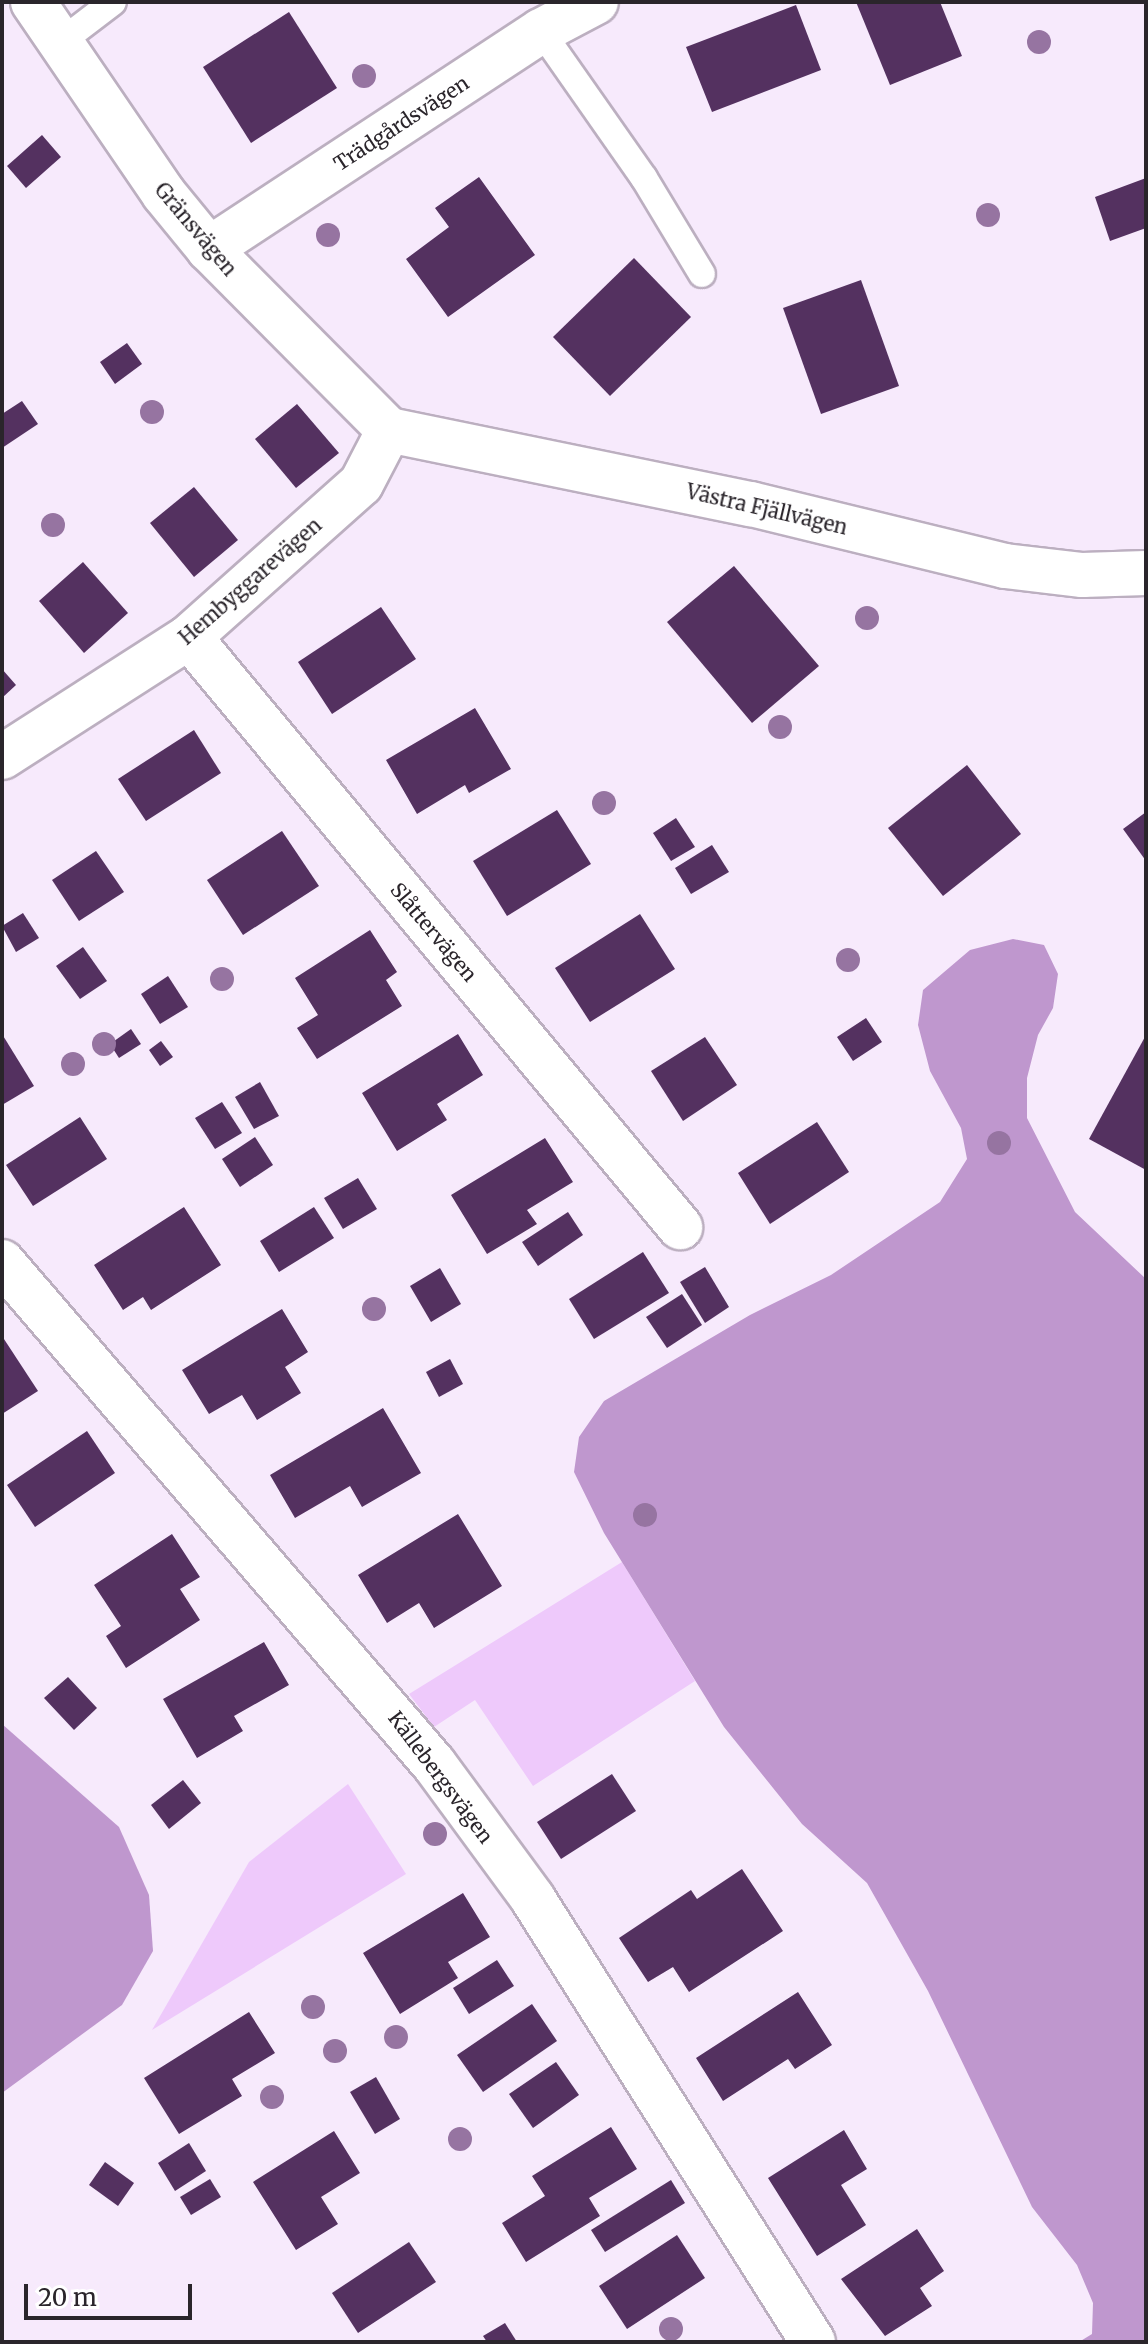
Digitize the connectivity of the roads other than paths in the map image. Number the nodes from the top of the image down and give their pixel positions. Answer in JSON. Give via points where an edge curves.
{"nodes":[{"id":1,"x":33,"y":2,"type":"edge"},
{"id":2,"x":113,"y":2,"type":"edge"},
{"id":3,"x":596,"y":2,"type":"edge"},
{"id":4,"x":541,"y":31,"type":"junction"},
{"id":5,"x":62,"y":41,"type":"junction"},
{"id":6,"x":209,"y":249,"type":"junction"},
{"id":7,"x":702,"y":274,"type":"dead end"},
{"id":8,"x":389,"y":430,"type":"junction"},
{"id":9,"x":1146,"y":573,"type":"edge"},
{"id":10,"x":189,"y":637,"type":"junction"},
{"id":11,"x":2,"y":757,"type":"edge"},
{"id":12,"x":680,"y":1227,"type":"dead end"},
{"id":13,"x":2,"y":1262,"type":"edge"},
{"id":14,"x":813,"y":2342,"type":"edge"}],
"edges":[{"from":1,"to":5,"type":"street","name":"Gränsvägen"},
{"from":2,"to":5,"type":"lane"},
{"from":3,"to":4,"type":"street","name":"Trädgårdsvägen"},
{"from":4,"to":6,"type":"street","name":"Trädgårdsvägen"},
{"from":4,"to":7,"type":"lane","via":[[636,166]]},
{"from":5,"to":6,"type":"street","name":"Gränsvägen","via":[[164,194]]},
{"from":6,"to":8,"type":"street","name":"Gränsvägen"},
{"from":8,"to":9,"type":"street","name":"Västra Fjällvägen","via":[[751,504],[1005,566],[1082,575]]},
{"from":8,"to":10,"type":"street","name":"Hembyggarevägen","via":[[361,484]]},
{"from":10,"to":11,"type":"street","name":"Hembyggarevägen"},
{"from":10,"to":12,"type":"street","name":"Slåttervägen"},
{"from":13,"to":14,"type":"street","name":"Källebergsvägen","via":[[434,1764],[533,1899]]}]}
